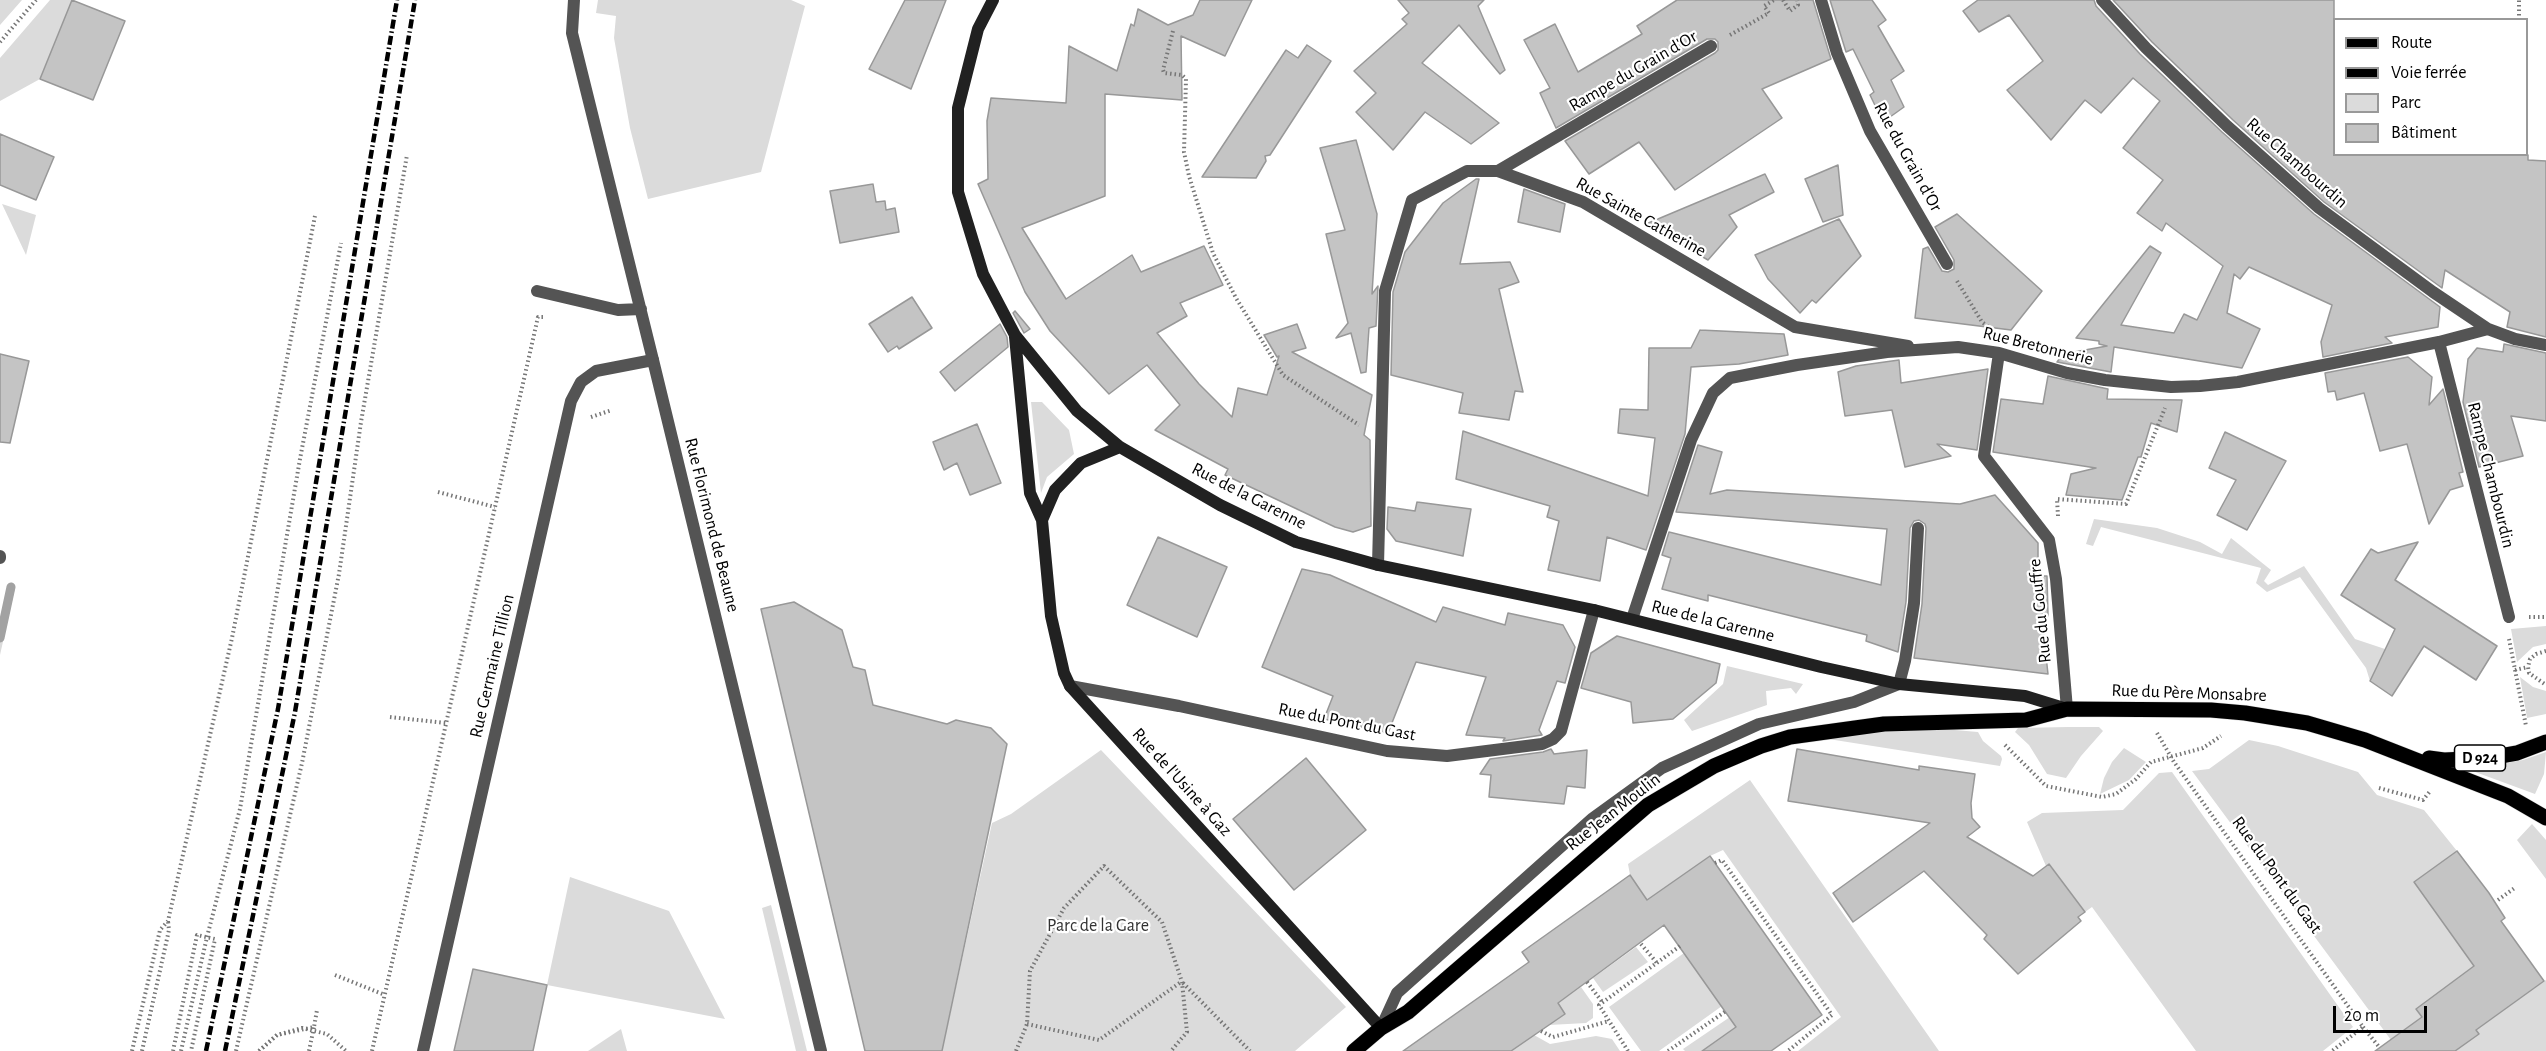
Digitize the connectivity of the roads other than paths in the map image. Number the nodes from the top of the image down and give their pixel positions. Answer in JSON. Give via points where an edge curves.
{"nodes":[{"id":1,"x":993,"y":0,"type":"edge"},
{"id":2,"x":1821,"y":0,"type":"edge"},
{"id":3,"x":2102,"y":0,"type":"edge"},
{"id":4,"x":574,"y":4,"type":"edge"},
{"id":5,"x":1711,"y":46,"type":"road end"},
{"id":6,"x":1498,"y":171,"type":"junction"},
{"id":7,"x":1947,"y":264,"type":"road end"},
{"id":8,"x":537,"y":291,"type":"dead end"},
{"id":9,"x":641,"y":309,"type":"junction"},
{"id":10,"x":2488,"y":329,"type":"junction"},
{"id":11,"x":1015,"y":335,"type":"junction"},
{"id":12,"x":2439,"y":342,"type":"junction"},
{"id":13,"x":2546,"y":345,"type":"edge"},
{"id":14,"x":1927,"y":350,"type":"junction"},
{"id":15,"x":1999,"y":353,"type":"junction"},
{"id":16,"x":653,"y":360,"type":"junction"},
{"id":17,"x":1120,"y":447,"type":"junction"},
{"id":18,"x":1042,"y":520,"type":"junction"},
{"id":19,"x":1918,"y":528,"type":"dead end"},
{"id":20,"x":1378,"y":565,"type":"junction"},
{"id":21,"x":1594,"y":610,"type":"junction"},
{"id":22,"x":2509,"y":617,"type":"road end"},
{"id":23,"x":1632,"y":619,"type":"junction"},
{"id":24,"x":1899,"y":684,"type":"junction"},
{"id":25,"x":1070,"y":686,"type":"junction"},
{"id":26,"x":2067,"y":709,"type":"junction"},
{"id":27,"x":1987,"y":722,"type":"joint"},
{"id":28,"x":2546,"y":742,"type":"edge"},
{"id":29,"x":2411,"y":756,"type":"junction"},
{"id":30,"x":2546,"y":818,"type":"edge"},
{"id":31,"x":1381,"y":1028,"type":"junction"},
{"id":32,"x":423,"y":1051,"type":"edge"},
{"id":33,"x":821,"y":1051,"type":"edge"},
{"id":34,"x":1354,"y":1051,"type":"edge"}],
"edges":[{"from":1,"to":11,"type":"street","name":"Rue de la Garenne","via":[[978,29],[958,108],[958,192],[982,274]]},
{"from":2,"to":7,"type":"street","name":"Rue du Grain d'Or","via":[[1837,53],[1870,131]]},
{"from":3,"to":10,"type":"street","name":"Rue Chambourdin","via":[[2146,48],[2280,175],[2380,254]]},
{"from":4,"to":9,"type":"street","name":"Rue Florimond de Beaune","via":[[572,33]]},
{"from":5,"to":6,"type":"street","name":"Rampe du Grain d'Or"},
{"from":6,"to":14,"type":"street","name":"Rue Sainte Catherine","via":[[1583,202],[1795,327]]},
{"from":6,"to":20,"type":"street","name":"Rue Sainte Catherine","via":[[1467,171],[1412,200],[1385,291]]},
{"from":8,"to":9,"type":"street","via":[[618,310]]},
{"from":9,"to":16,"type":"street","name":"Rue Florimond de Beaune"},
{"from":10,"to":12,"type":"street","name":"Rue Bretonnerie"},
{"from":10,"to":13,"type":"street","name":"Rue Chambourdin"},
{"from":11,"to":17,"type":"street","name":"Rue de la Garenne","via":[[1077,411]]},
{"from":11,"to":18,"type":"street","name":"Rue de l'Usine à Gaz","via":[[1030,493]]},
{"from":12,"to":15,"type":"street","name":"Rue Bretonnerie","via":[[2238,382],[2171,387],[2067,373]]},
{"from":12,"to":22,"type":"street","name":"Rampe Chambourdin"},
{"from":14,"to":15,"type":"street","name":"Rue Bretonnerie","via":[[1958,347]]},
{"from":14,"to":23,"type":"street","name":"Rue Bretonnerie","via":[[1831,360],[1730,378],[1713,393],[1691,440]]},
{"from":15,"to":26,"type":"street","name":"Rue du Gouffre","via":[[1984,456],[2049,540]]},
{"from":16,"to":32,"type":"street","name":"Rue Germaine Tillion","via":[[596,371],[581,382],[571,401]]},
{"from":16,"to":33,"type":"street","name":"Rue Florimond de Beaune"},
{"from":17,"to":18,"type":"street","name":"Rue de l'Usine à Gaz","via":[[1081,463],[1055,490]]},
{"from":17,"to":20,"type":"street","name":"Rue de la Garenne","via":[[1220,505],[1296,542]]},
{"from":18,"to":25,"type":"street","name":"Rue de l'Usine à Gaz","via":[[1051,616]]},
{"from":19,"to":24,"type":"street","via":[[1914,603]]},
{"from":20,"to":21,"type":"street","name":"Rue de la Garenne"},
{"from":21,"to":23,"type":"street","name":"Rue de la Garenne"},
{"from":21,"to":25,"type":"street","name":"Rue du Pont du Gast","via":[[1561,731],[1542,744],[1447,756],[1387,752]]},
{"from":23,"to":24,"type":"street","name":"Rue de la Garenne"},
{"from":24,"to":26,"type":"street","name":"Rue du Père Monsabre","via":[[2025,696]]},
{"from":24,"to":31,"type":"street","name":"Rue Jean Moulin","via":[[1854,702],[1759,724],[1662,768],[1593,818],[1397,993]]},
{"from":25,"to":31,"type":"street","name":"Rue de l'Usine à Gaz"},
{"from":26,"to":27,"type":"main road","name":"Rue du Père Monsabre","via":[[2026,720]]},
{"from":26,"to":29,"type":"main road","name":"Rue du Père Monsabre","via":[[2211,710],[2276,716]]},
{"from":27,"to":31,"type":"main road","name":"Rue Jean Moulin","via":[[1848,727],[1790,737],[1714,766],[1648,805],[1408,1012]]},
{"from":28,"to":29,"type":"main road","number":"D 924","via":[[2489,758],[2444,760]]},
{"from":29,"to":30,"type":"main road","via":[[2508,796]]},
{"from":31,"to":34,"type":"main road","name":"Rue Jean Moulin"}]}
